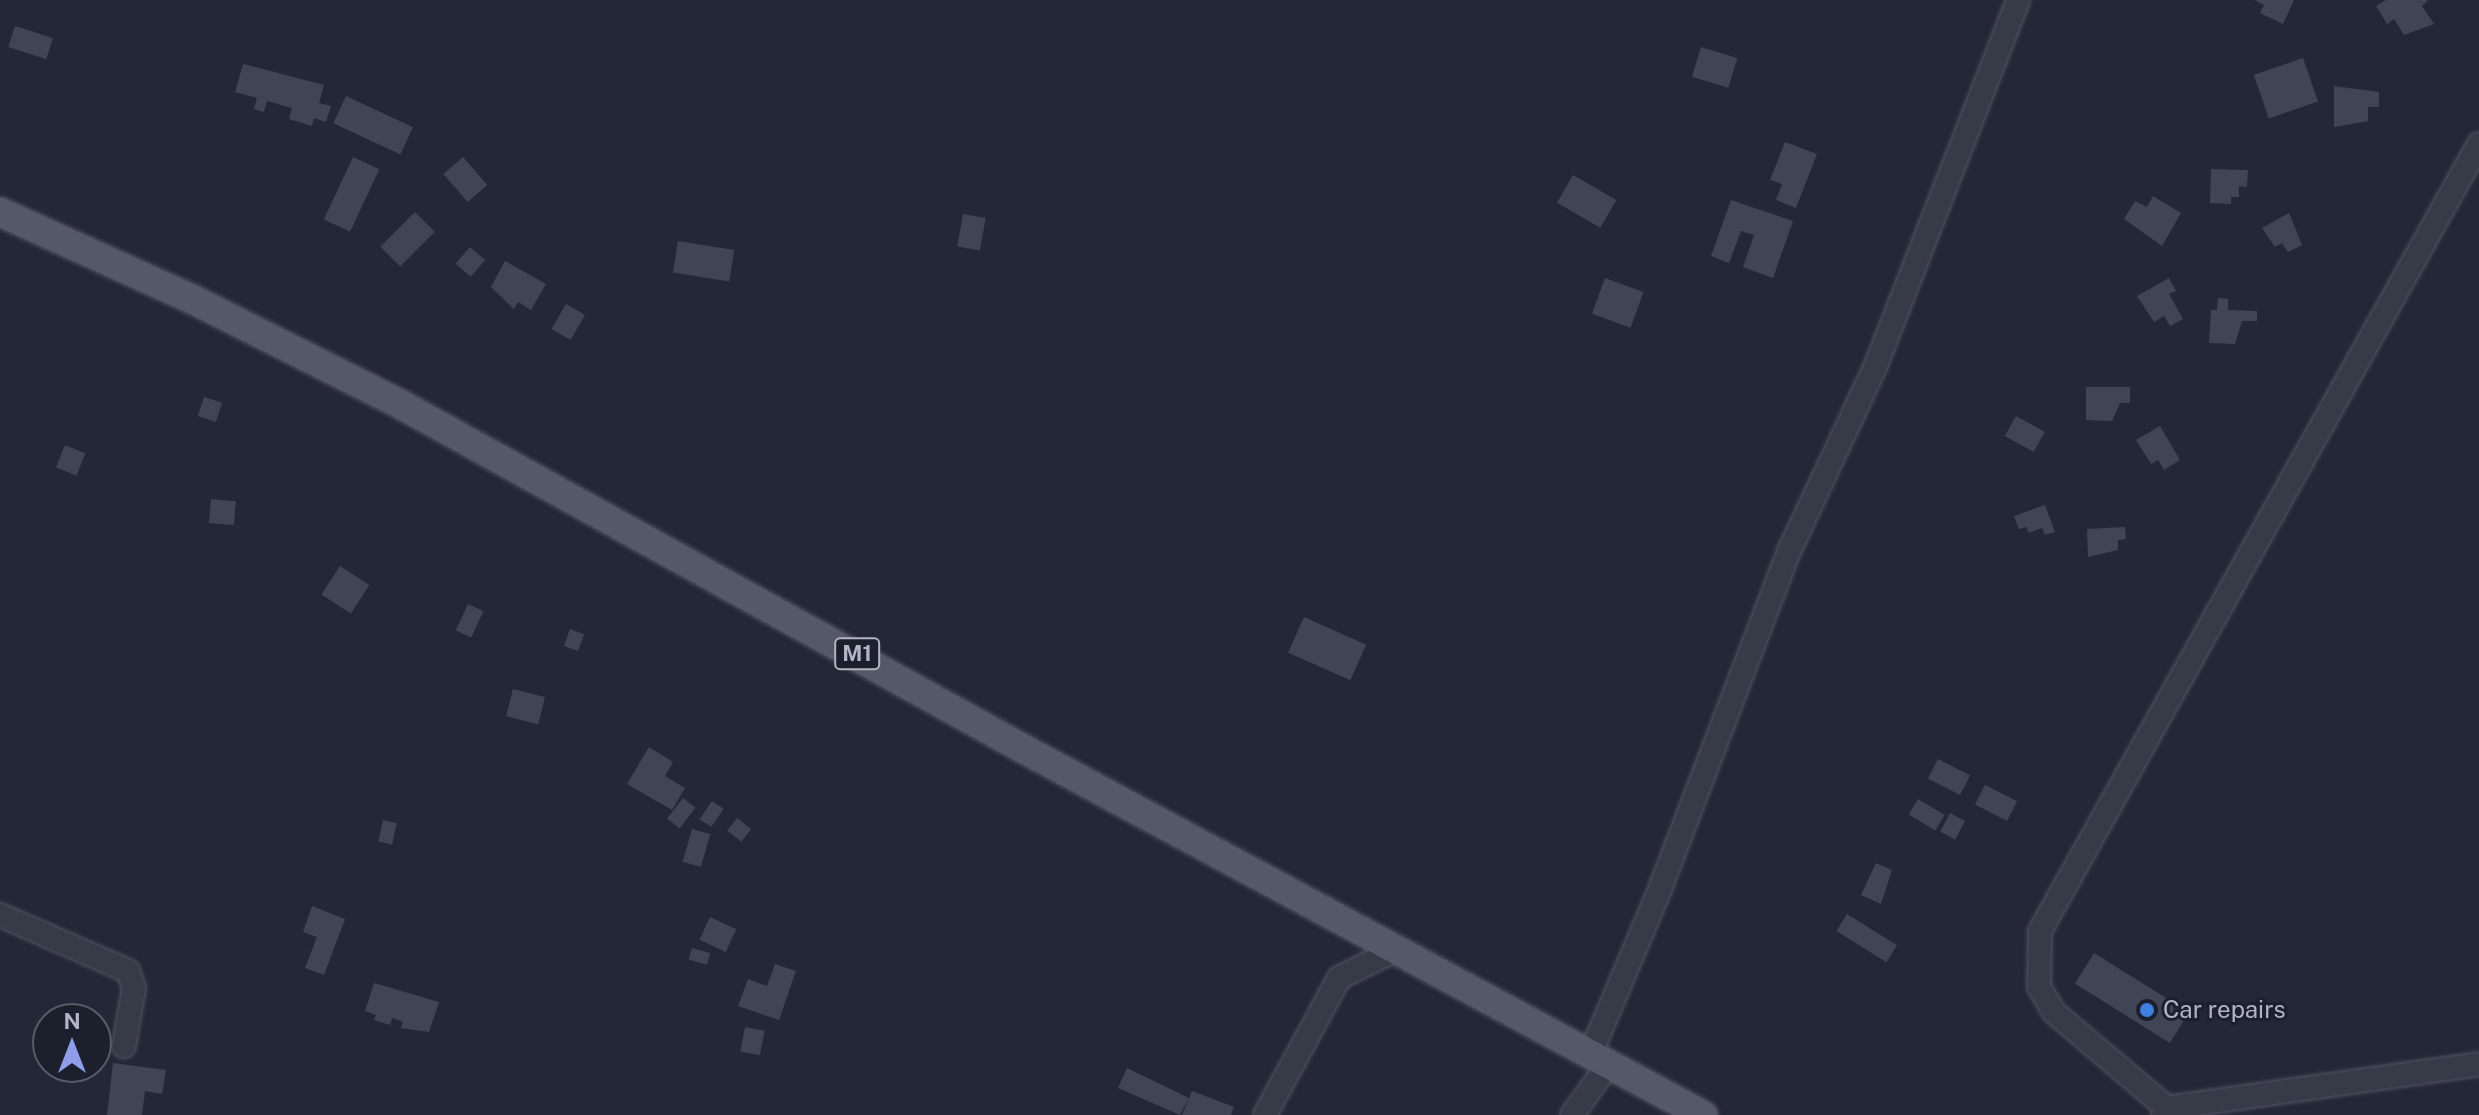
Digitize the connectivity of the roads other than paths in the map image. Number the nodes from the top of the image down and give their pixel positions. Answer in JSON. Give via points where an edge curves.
{"nodes":[{"id":1,"x":2018,"y":0,"type":"edge"},
{"id":2,"x":2479,"y":144,"type":"edge"},
{"id":3,"x":0,"y":212,"type":"edge"},
{"id":4,"x":0,"y":915,"type":"edge"},
{"id":5,"x":1395,"y":950,"type":"junction"},
{"id":6,"x":124,"y":1046,"type":"dead end"},
{"id":7,"x":1599,"y":1060,"type":"junction"},
{"id":8,"x":2479,"y":1064,"type":"edge"},
{"id":9,"x":2165,"y":1112,"type":"edge"},
{"id":10,"x":1265,"y":1115,"type":"edge"},
{"id":11,"x":1572,"y":1115,"type":"edge"},
{"id":12,"x":1703,"y":1115,"type":"edge"}],
"edges":[{"from":1,"to":7,"type":"street","via":[[1876,365],[1790,549]]},
{"from":2,"to":9,"type":"street","via":[[2040,931],[2039,987],[2054,1012]]},
{"from":3,"to":5,"type":"main road","number":"M1","via":[[192,299],[400,404]]},
{"from":4,"to":6,"type":"street","via":[[128,971],[134,988]]},
{"from":5,"to":7,"type":"main road","number":"M1"},
{"from":5,"to":10,"type":"street","via":[[1339,978]]},
{"from":7,"to":11,"type":"street"},
{"from":7,"to":12,"type":"main road","number":"M1"},
{"from":8,"to":9,"type":"street"}]}
